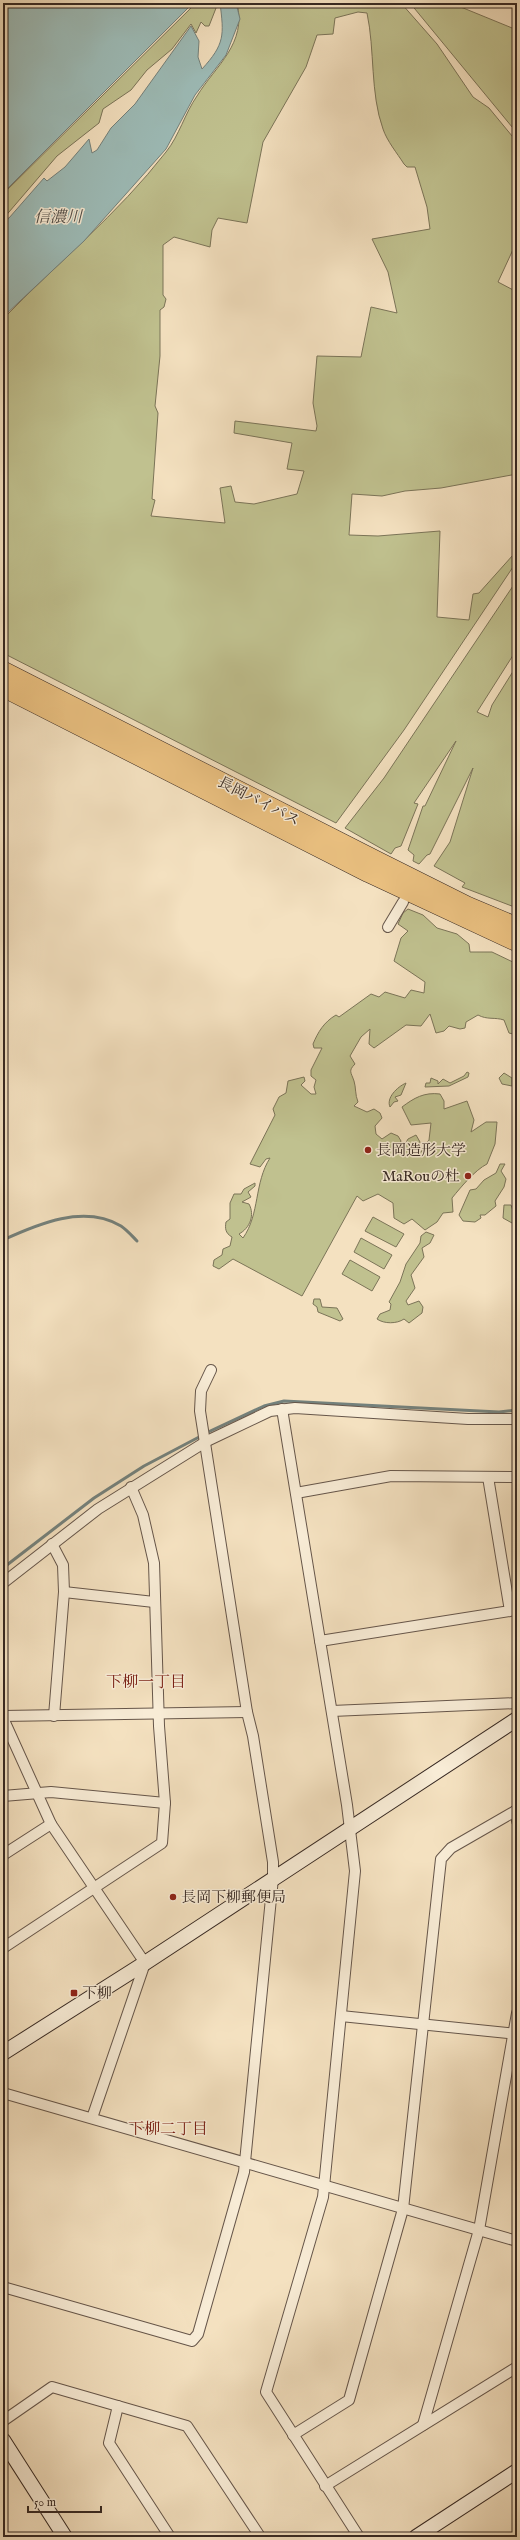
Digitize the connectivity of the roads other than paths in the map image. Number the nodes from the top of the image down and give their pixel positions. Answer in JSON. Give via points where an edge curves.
{"nodes":[{"id":1,"x":3,"y":671,"type":"edge"},
{"id":2,"x":3,"y":687,"type":"edge"},
{"id":3,"x":373,"y":867,"type":"junction"},
{"id":4,"x":403,"y":902,"type":"dead end"},
{"id":5,"x":490,"y":916,"type":"junction"},
{"id":6,"x":517,"y":923,"type":"edge"},
{"id":7,"x":388,"y":927,"type":"dead end"},
{"id":8,"x":517,"y":928,"type":"edge"},
{"id":9,"x":517,"y":942,"type":"edge"},
{"id":10,"x":211,"y":1370,"type":"dead end"},
{"id":11,"x":282,"y":1409,"type":"junction"},
{"id":12,"x":517,"y":1419,"type":"edge"},
{"id":13,"x":207,"y":1441,"type":"junction"},
{"id":14,"x":488,"y":1477,"type":"junction"},
{"id":15,"x":517,"y":1477,"type":"edge"},
{"id":16,"x":131,"y":1487,"type":"junction"},
{"id":17,"x":296,"y":1493,"type":"junction"},
{"id":18,"x":52,"y":1544,"type":"junction"},
{"id":19,"x":3,"y":1584,"type":"edge"},
{"id":20,"x":64,"y":1592,"type":"junction"},
{"id":21,"x":154,"y":1602,"type":"junction"},
{"id":22,"x":320,"y":1641,"type":"junction"},
{"id":23,"x":517,"y":1703,"type":"edge"},
{"id":24,"x":332,"y":1711,"type":"junction"},
{"id":25,"x":247,"y":1712,"type":"junction"},
{"id":26,"x":159,"y":1714,"type":"junction"},
{"id":27,"x":54,"y":1716,"type":"junction"},
{"id":28,"x":3,"y":1717,"type":"edge"},
{"id":29,"x":517,"y":1719,"type":"edge"},
{"id":30,"x":36,"y":1791,"type":"junction"},
{"id":31,"x":3,"y":1796,"type":"edge"},
{"id":32,"x":165,"y":1803,"type":"junction"},
{"id":33,"x":517,"y":1810,"type":"edge"},
{"id":34,"x":517,"y":1821,"type":"edge"},
{"id":35,"x":51,"y":1824,"type":"junction"},
{"id":36,"x":350,"y":1827,"type":"junction"},
{"id":37,"x":3,"y":1855,"type":"edge"},
{"id":38,"x":273,"y":1878,"type":"junction"},
{"id":39,"x":94,"y":1888,"type":"junction"},
{"id":40,"x":3,"y":1948,"type":"edge"},
{"id":41,"x":145,"y":1963,"type":"junction"},
{"id":42,"x":517,"y":2012,"type":"edge"},
{"id":43,"x":341,"y":2016,"type":"junction"},
{"id":44,"x":423,"y":2024,"type":"junction"},
{"id":45,"x":516,"y":2034,"type":"edge"},
{"id":46,"x":3,"y":2053,"type":"edge"},
{"id":47,"x":4,"y":2096,"type":"edge"},
{"id":48,"x":92,"y":2118,"type":"junction"},
{"id":49,"x":245,"y":2163,"type":"junction"},
{"id":50,"x":324,"y":2187,"type":"junction"},
{"id":51,"x":403,"y":2209,"type":"junction"},
{"id":52,"x":479,"y":2230,"type":"junction"},
{"id":53,"x":517,"y":2241,"type":"edge"},
{"id":54,"x":3,"y":2287,"type":"edge"},
{"id":55,"x":517,"y":2367,"type":"edge"},
{"id":56,"x":118,"y":2406,"type":"junction"},
{"id":57,"x":3,"y":2421,"type":"edge"},
{"id":58,"x":423,"y":2425,"type":"junction"},
{"id":59,"x":293,"y":2435,"type":"junction"},
{"id":60,"x":3,"y":2440,"type":"edge"},
{"id":61,"x":517,"y":2471,"type":"edge"},
{"id":62,"x":325,"y":2486,"type":"junction"},
{"id":63,"x":166,"y":2535,"type":"edge"},
{"id":64,"x":65,"y":2537,"type":"edge"},
{"id":65,"x":255,"y":2537,"type":"edge"},
{"id":66,"x":359,"y":2537,"type":"edge"},
{"id":67,"x":416,"y":2537,"type":"edge"}],
"edges":[{"from":1,"to":3,"type":"highway","name":"長岡バイパス"},
{"from":2,"to":3,"type":"highway","name":"長岡バイパス"},
{"from":3,"to":5,"type":"highway","name":"長岡バイパス"},
{"from":3,"to":9,"type":"highway","name":"長岡バイパス"},
{"from":4,"to":7,"type":"street"},
{"from":5,"to":6,"type":"street"},
{"from":5,"to":8,"type":"highway","name":"長岡バイパス"},
{"from":10,"to":13,"type":"street","via":[[200,1398]]},
{"from":11,"to":12,"type":"street","via":[[468,1420]]},
{"from":11,"to":13,"type":"street","via":[[270,1411]]},
{"from":11,"to":17,"type":"street"},
{"from":13,"to":16,"type":"street"},
{"from":13,"to":25,"type":"street"},
{"from":14,"to":15,"type":"street"},
{"from":14,"to":17,"type":"street","via":[[391,1476]]},
{"from":14,"to":22,"type":"street","via":[[510,1611]]},
{"from":16,"to":18,"type":"street"},
{"from":16,"to":21,"type":"street","via":[[143,1514],[152,1548]]},
{"from":17,"to":22,"type":"street"},
{"from":18,"to":19,"type":"street"},
{"from":18,"to":20,"type":"street","via":[[63,1565]]},
{"from":20,"to":21,"type":"street"},
{"from":20,"to":27,"type":"street"},
{"from":21,"to":26,"type":"street"},
{"from":22,"to":24,"type":"street"},
{"from":23,"to":24,"type":"street"},
{"from":24,"to":36,"type":"street"},
{"from":25,"to":26,"type":"street"},
{"from":25,"to":38,"type":"street","via":[[273,1862]]},
{"from":26,"to":27,"type":"street"},
{"from":26,"to":32,"type":"street"},
{"from":27,"to":28,"type":"street"},
{"from":28,"to":30,"type":"street"},
{"from":29,"to":36,"type":"street"},
{"from":30,"to":31,"type":"street"},
{"from":30,"to":32,"type":"street"},
{"from":30,"to":35,"type":"street"},
{"from":32,"to":39,"type":"street","via":[[162,1843]]},
{"from":33,"to":34,"type":"street"},
{"from":33,"to":44,"type":"street","via":[[451,1848],[441,1859]]},
{"from":35,"to":37,"type":"street"},
{"from":35,"to":39,"type":"street"},
{"from":36,"to":38,"type":"street"},
{"from":36,"to":43,"type":"street","via":[[355,1871]]},
{"from":38,"to":41,"type":"street"},
{"from":38,"to":49,"type":"street"},
{"from":39,"to":40,"type":"street"},
{"from":39,"to":41,"type":"street"},
{"from":41,"to":46,"type":"street"},
{"from":41,"to":48,"type":"street"},
{"from":42,"to":45,"type":"street"},
{"from":43,"to":44,"type":"street"},
{"from":43,"to":50,"type":"street"},
{"from":44,"to":45,"type":"street"},
{"from":44,"to":51,"type":"street"},
{"from":45,"to":52,"type":"street"},
{"from":47,"to":48,"type":"street"},
{"from":48,"to":49,"type":"street"},
{"from":49,"to":50,"type":"street"},
{"from":49,"to":54,"type":"street","via":[[198,2334],[192,2341]]},
{"from":50,"to":51,"type":"street"},
{"from":50,"to":59,"type":"street","via":[[267,2388],[269,2399]]},
{"from":51,"to":52,"type":"street"},
{"from":51,"to":59,"type":"street","via":[[349,2400]]},
{"from":52,"to":53,"type":"street"},
{"from":52,"to":58,"type":"street"},
{"from":55,"to":58,"type":"street"},
{"from":56,"to":57,"type":"street","via":[[52,2387]]},
{"from":56,"to":63,"type":"street","via":[[109,2443]]},
{"from":56,"to":65,"type":"street","via":[[187,2426],[259,2534]]},
{"from":58,"to":62,"type":"street"},
{"from":59,"to":62,"type":"street"},
{"from":60,"to":64,"type":"street"},
{"from":61,"to":67,"type":"street"},
{"from":62,"to":66,"type":"street"}]}
